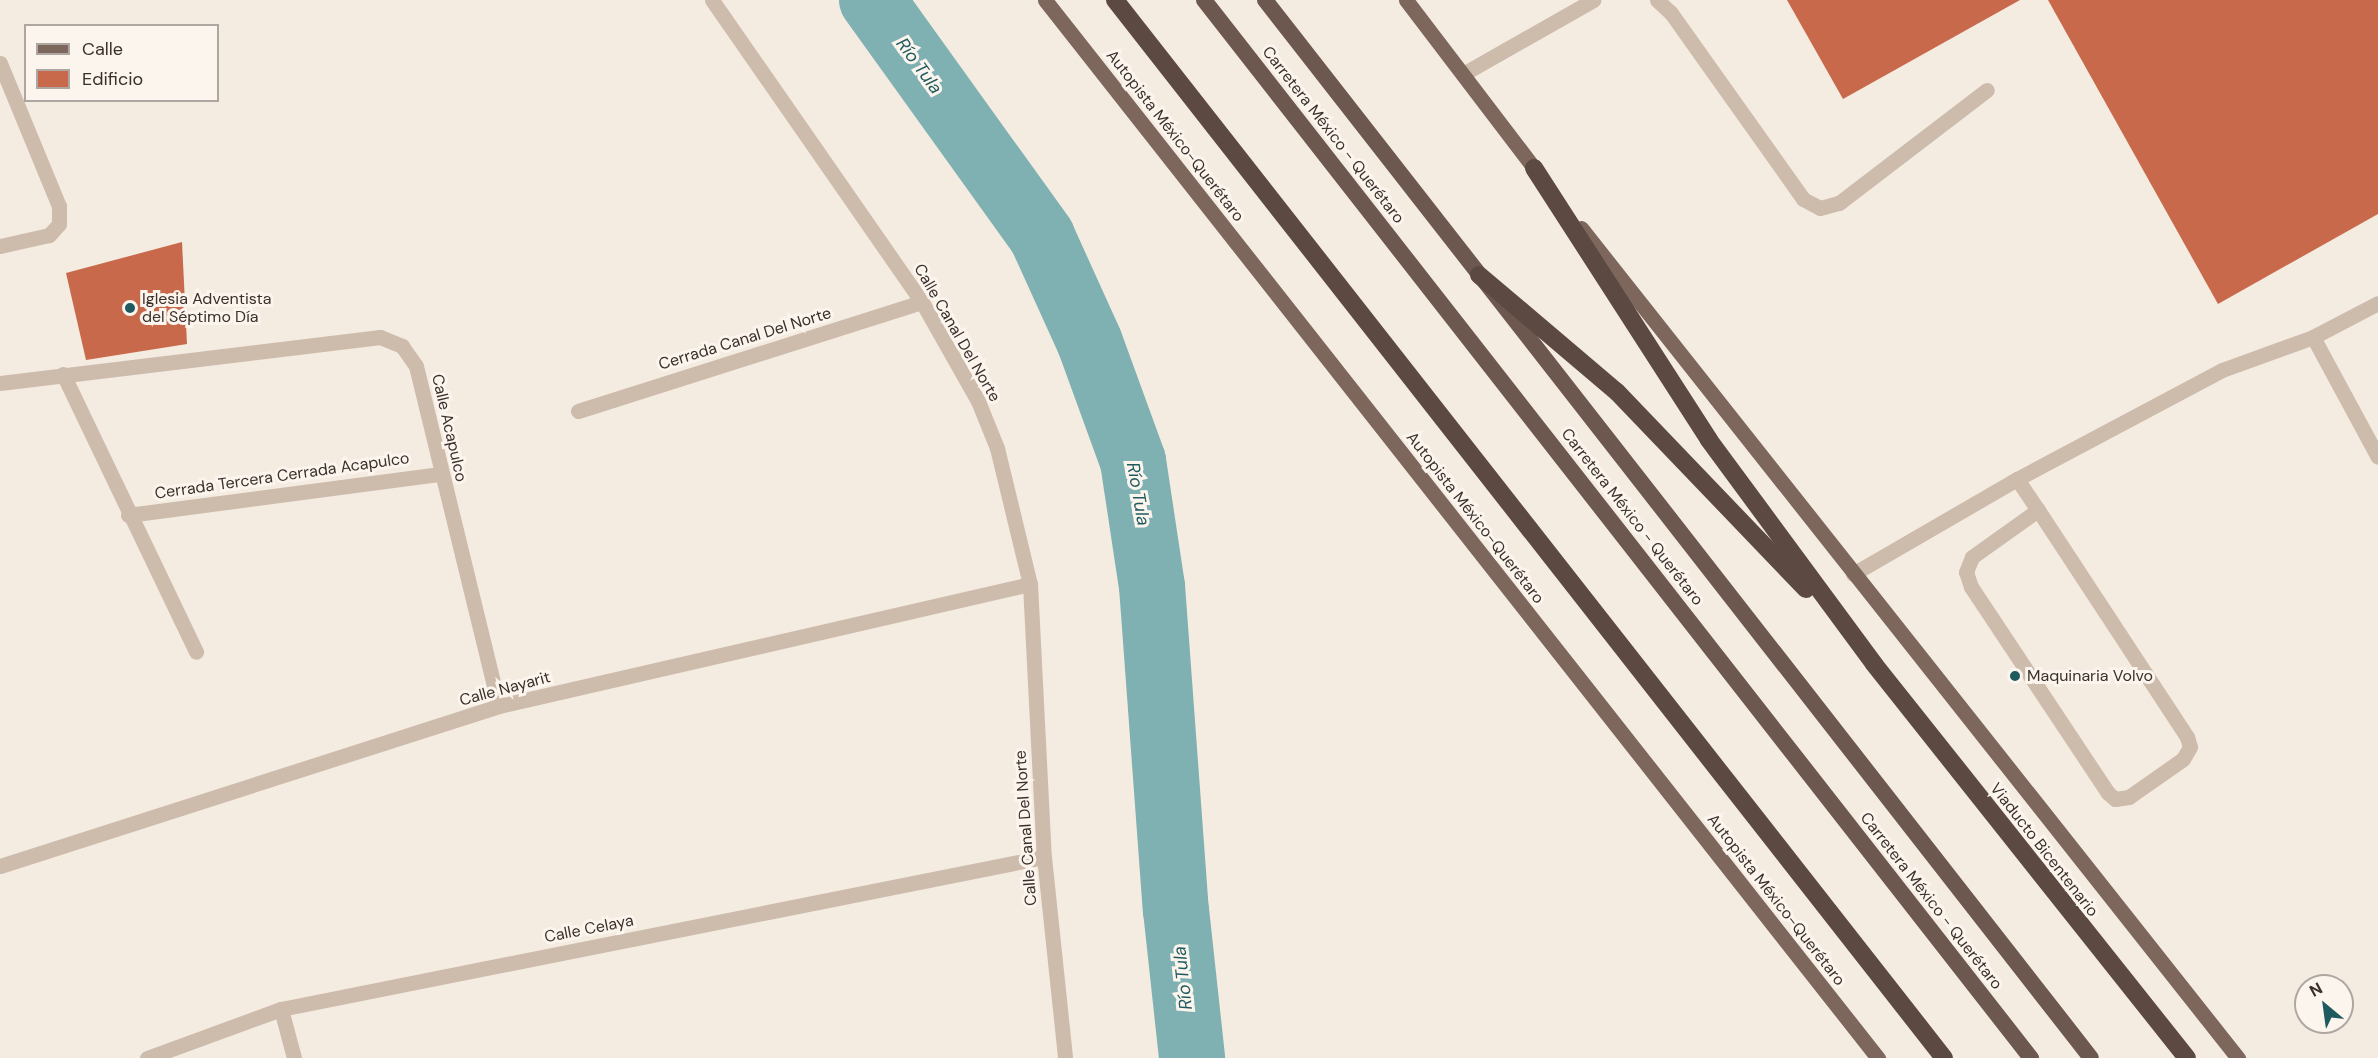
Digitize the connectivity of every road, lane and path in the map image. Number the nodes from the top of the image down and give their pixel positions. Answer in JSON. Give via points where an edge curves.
{"nodes":[{"id":1,"x":712,"y":0,"type":"edge"},
{"id":2,"x":1115,"y":0,"type":"edge"},
{"id":3,"x":1204,"y":0,"type":"edge"},
{"id":4,"x":1265,"y":0,"type":"edge"},
{"id":5,"x":1406,"y":0,"type":"edge"},
{"id":6,"x":1593,"y":0,"type":"edge"},
{"id":7,"x":1657,"y":0,"type":"edge"},
{"id":8,"x":1045,"y":2,"type":"edge"},
{"id":9,"x":0,"y":63,"type":"edge"},
{"id":10,"x":1463,"y":74,"type":"junction"},
{"id":11,"x":1987,"y":90,"type":"dead end"},
{"id":12,"x":1534,"y":168,"type":"junction"},
{"id":13,"x":0,"y":246,"type":"edge"},
{"id":14,"x":1479,"y":275,"type":"junction"},
{"id":15,"x":922,"y":302,"type":"junction"},
{"id":16,"x":2378,"y":303,"type":"edge"},
{"id":17,"x":2313,"y":337,"type":"junction"},
{"id":18,"x":63,"y":374,"type":"junction"},
{"id":19,"x":0,"y":383,"type":"edge"},
{"id":20,"x":578,"y":411,"type":"dead end"},
{"id":21,"x":2378,"y":457,"type":"edge"},
{"id":22,"x":440,"y":474,"type":"junction"},
{"id":23,"x":2017,"y":479,"type":"junction"},
{"id":24,"x":2038,"y":510,"type":"junction"},
{"id":25,"x":128,"y":515,"type":"junction"},
{"id":26,"x":1853,"y":574,"type":"junction"},
{"id":27,"x":1030,"y":584,"type":"junction"},
{"id":28,"x":196,"y":652,"type":"dead end"},
{"id":29,"x":1874,"y":664,"type":"junction"},
{"id":30,"x":499,"y":706,"type":"junction"},
{"id":31,"x":1044,"y":857,"type":"junction"},
{"id":32,"x":0,"y":866,"type":"edge"},
{"id":33,"x":281,"y":1009,"type":"junction"},
{"id":34,"x":147,"y":1058,"type":"edge"},
{"id":35,"x":294,"y":1058,"type":"edge"},
{"id":36,"x":1065,"y":1058,"type":"edge"},
{"id":37,"x":1878,"y":1058,"type":"edge"},
{"id":38,"x":1944,"y":1058,"type":"edge"},
{"id":39,"x":2031,"y":1058,"type":"edge"},
{"id":40,"x":2091,"y":1058,"type":"edge"},
{"id":41,"x":2187,"y":1058,"type":"edge"},
{"id":42,"x":2238,"y":1058,"type":"edge"}],
"edges":[{"from":1,"to":15,"type":"street","name":"Calle Canal Del Norte"},
{"from":2,"to":38,"type":"highway"},
{"from":3,"to":39,"type":"highway","name":"Carretera México - Querétaro"},
{"from":4,"to":14,"type":"highway","name":"Carretera México - Querétaro"},
{"from":5,"to":10,"type":"main road"},
{"from":6,"to":10,"type":"street"},
{"from":7,"to":11,"type":"street","via":[[1671,13],[1803,199],[1820,208],[1839,203]]},
{"from":8,"to":37,"type":"main road","name":"Autopista México-Querétaro"},
{"from":9,"to":13,"type":"street","via":[[59,206],[59,224],[49,235]]},
{"from":10,"to":12,"type":"main road"},
{"from":12,"to":26,"type":"main road"},
{"from":12,"to":29,"type":"highway","via":[[1709,440]]},
{"from":14,"to":29,"type":"highway","via":[[1550,332],[1658,431]]},
{"from":14,"to":40,"type":"highway","name":"Carretera México - Querétaro"},
{"from":15,"to":20,"type":"street","name":"Cerrada Canal Del Norte"},
{"from":15,"to":27,"type":"street","name":"Calle Canal Del Norte","via":[[978,401],[998,448]]},
{"from":16,"to":17,"type":"street"},
{"from":17,"to":21,"type":"street"},
{"from":17,"to":23,"type":"street","via":[[2222,370]]},
{"from":18,"to":19,"type":"street","name":"Calle Acapulco"},
{"from":18,"to":22,"type":"street","name":"Calle Acapulco","via":[[380,337],[402,346],[416,366]]},
{"from":18,"to":25,"type":"street"},
{"from":22,"to":25,"type":"street","name":"Cerrada Tercera Cerrada Acapulco"},
{"from":22,"to":30,"type":"street","name":"Calle Acapulco"},
{"from":23,"to":24,"type":"street"},
{"from":23,"to":26,"type":"street","via":[[1916,541]]},
{"from":24,"to":24,"type":"street","via":[[2187,737],[2190,747],[2183,759],[2129,797],[2115,799],[2108,793],[1971,587],[1966,572],[1972,557]]},
{"from":25,"to":28,"type":"street"},
{"from":26,"to":42,"type":"main road"},
{"from":27,"to":30,"type":"street","name":"Calle Nayarit"},
{"from":27,"to":31,"type":"street","name":"Calle Canal Del Norte"},
{"from":29,"to":41,"type":"highway","name":"Viaducto Bicentenario"},
{"from":30,"to":32,"type":"street","name":"Calle Nayarit"},
{"from":31,"to":33,"type":"street","name":"Calle Celaya"},
{"from":31,"to":36,"type":"street","name":"Calle Canal Del Norte"},
{"from":33,"to":34,"type":"street","name":"Calle Celaya"},
{"from":33,"to":35,"type":"street"}]}
